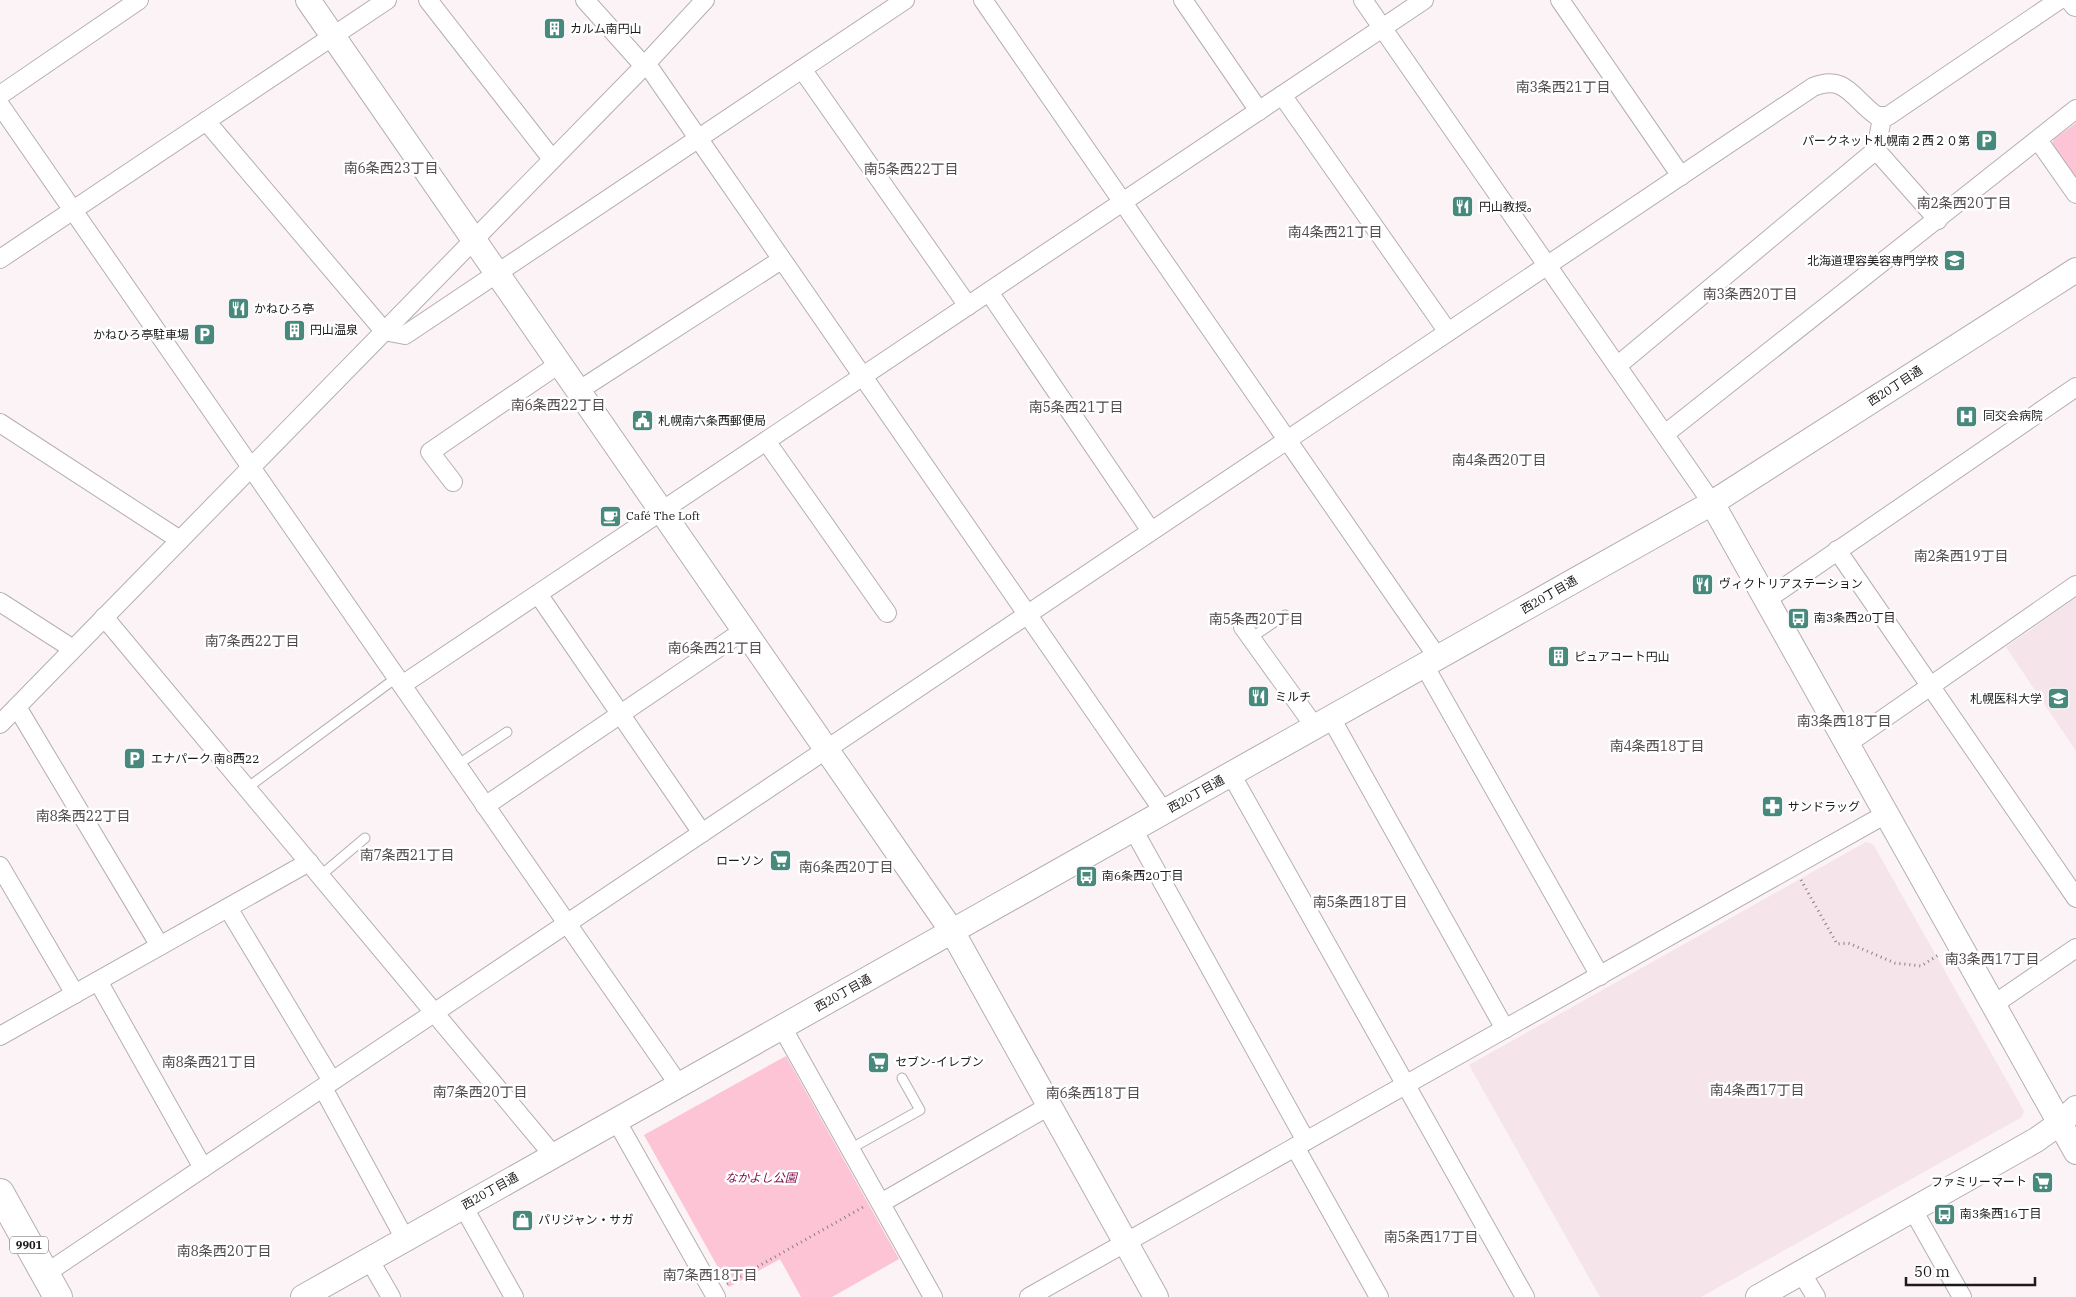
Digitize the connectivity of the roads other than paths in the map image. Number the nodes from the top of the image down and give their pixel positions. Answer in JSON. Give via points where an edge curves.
{"nodes":[{"id":1,"x":139,"y":0,"type":"edge"},
{"id":2,"x":308,"y":0,"type":"edge"},
{"id":3,"x":388,"y":0,"type":"edge"},
{"id":4,"x":428,"y":0,"type":"edge"},
{"id":5,"x":585,"y":0,"type":"edge"},
{"id":6,"x":705,"y":0,"type":"edge"},
{"id":7,"x":905,"y":0,"type":"edge"},
{"id":8,"x":983,"y":0,"type":"edge"},
{"id":9,"x":1183,"y":0,"type":"edge"},
{"id":10,"x":1363,"y":0,"type":"edge"},
{"id":11,"x":1424,"y":0,"type":"edge"},
{"id":12,"x":1560,"y":0,"type":"edge"},
{"id":13,"x":2059,"y":0,"type":"edge"},
{"id":14,"x":2073,"y":0,"type":"edge"},
{"id":15,"x":2076,"y":4,"type":"edge"},
{"id":16,"x":1382,"y":28,"type":"junction"},
{"id":17,"x":333,"y":36,"type":"junction"},
{"id":18,"x":644,"y":66,"type":"junction"},
{"id":19,"x":802,"y":69,"type":"junction"},
{"id":20,"x":0,"y":95,"type":"edge"},
{"id":21,"x":1282,"y":96,"type":"junction"},
{"id":22,"x":0,"y":105,"type":"edge"},
{"id":23,"x":2076,"y":109,"type":"edge"},
{"id":24,"x":1259,"y":110,"type":"junction"},
{"id":25,"x":1882,"y":118,"type":"junction"},
{"id":26,"x":206,"y":121,"type":"junction"},
{"id":27,"x":698,"y":139,"type":"junction"},
{"id":28,"x":2038,"y":140,"type":"junction"},
{"id":29,"x":1876,"y":150,"type":"junction"},
{"id":30,"x":552,"y":159,"type":"junction"},
{"id":31,"x":1681,"y":176,"type":"junction"},
{"id":32,"x":2076,"y":194,"type":"edge"},
{"id":33,"x":1123,"y":202,"type":"junction"},
{"id":34,"x":73,"y":210,"type":"junction"},
{"id":35,"x":1938,"y":220,"type":"junction"},
{"id":36,"x":474,"y":240,"type":"junction"},
{"id":37,"x":0,"y":259,"type":"edge"},
{"id":38,"x":781,"y":260,"type":"junction"},
{"id":39,"x":1547,"y":266,"type":"junction"},
{"id":40,"x":2076,"y":270,"type":"edge"},
{"id":41,"x":497,"y":274,"type":"junction"},
{"id":42,"x":989,"y":292,"type":"junction"},
{"id":43,"x":968,"y":306,"type":"junction"},
{"id":44,"x":384,"y":331,"type":"junction"},
{"id":45,"x":1448,"y":332,"type":"junction"},
{"id":46,"x":559,"y":364,"type":"junction"},
{"id":47,"x":1617,"y":366,"type":"junction"},
{"id":48,"x":863,"y":377,"type":"junction"},
{"id":49,"x":2076,"y":387,"type":"edge"},
{"id":50,"x":578,"y":391,"type":"junction"},
{"id":51,"x":0,"y":423,"type":"edge"},
{"id":52,"x":1664,"y":434,"type":"junction"},
{"id":53,"x":1287,"y":440,"type":"junction"},
{"id":54,"x":766,"y":441,"type":"junction"},
{"id":55,"x":251,"y":467,"type":"junction"},
{"id":56,"x":453,"y":482,"type":"dead end"},
{"id":57,"x":1712,"y":503,"type":"junction"},
{"id":58,"x":661,"y":512,"type":"junction"},
{"id":59,"x":1151,"y":531,"type":"junction"},
{"id":60,"x":180,"y":540,"type":"junction"},
{"id":61,"x":1837,"y":550,"type":"junction"},
{"id":62,"x":2076,"y":585,"type":"edge"},
{"id":63,"x":538,"y":594,"type":"junction"},
{"id":64,"x":1766,"y":600,"type":"junction"},
{"id":65,"x":0,"y":602,"type":"edge"},
{"id":66,"x":887,"y":613,"type":"dead end"},
{"id":67,"x":1027,"y":615,"type":"junction"},
{"id":68,"x":1285,"y":615,"type":"dead end"},
{"id":69,"x":104,"y":617,"type":"junction"},
{"id":70,"x":744,"y":631,"type":"junction"},
{"id":71,"x":1242,"y":631,"type":"joint"},
{"id":72,"x":73,"y":649,"type":"junction"},
{"id":73,"x":1431,"y":662,"type":"junction"},
{"id":74,"x":399,"y":682,"type":"junction"},
{"id":75,"x":1931,"y":686,"type":"junction"},
{"id":76,"x":16,"y":707,"type":"junction"},
{"id":77,"x":620,"y":713,"type":"junction"},
{"id":78,"x":1323,"y":722,"type":"junction"},
{"id":79,"x":0,"y":724,"type":"edge"},
{"id":80,"x":507,"y":732,"type":"dead end"},
{"id":81,"x":1847,"y":744,"type":"junction"},
{"id":82,"x":826,"y":750,"type":"junction"},
{"id":83,"x":457,"y":766,"type":"junction"},
{"id":84,"x":1231,"y":774,"type":"junction"},
{"id":85,"x":247,"y":788,"type":"junction"},
{"id":86,"x":485,"y":806,"type":"junction"},
{"id":87,"x":1164,"y":812,"type":"junction"},
{"id":88,"x":1886,"y":814,"type":"junction"},
{"id":89,"x":1133,"y":829,"type":"junction"},
{"id":90,"x":702,"y":833,"type":"junction"},
{"id":91,"x":365,"y":838,"type":"dead end"},
{"id":92,"x":309,"y":862,"type":"junction"},
{"id":93,"x":0,"y":866,"type":"edge"},
{"id":94,"x":320,"y":876,"type":"junction"},
{"id":95,"x":2076,"y":898,"type":"edge"},
{"id":96,"x":228,"y":908,"type":"junction"},
{"id":97,"x":566,"y":924,"type":"junction"},
{"id":98,"x":952,"y":931,"type":"junction"},
{"id":99,"x":160,"y":946,"type":"junction"},
{"id":100,"x":2076,"y":948,"type":"edge"},
{"id":101,"x":1600,"y":976,"type":"junction"},
{"id":102,"x":98,"y":981,"type":"junction"},
{"id":103,"x":75,"y":994,"type":"junction"},
{"id":104,"x":1993,"y":1005,"type":"junction"},
{"id":105,"x":434,"y":1013,"type":"junction"},
{"id":106,"x":782,"y":1027,"type":"junction"},
{"id":107,"x":1505,"y":1029,"type":"junction"},
{"id":108,"x":0,"y":1036,"type":"edge"},
{"id":109,"x":902,"y":1078,"type":"dead end"},
{"id":110,"x":327,"y":1085,"type":"junction"},
{"id":111,"x":679,"y":1085,"type":"junction"},
{"id":112,"x":1405,"y":1086,"type":"junction"},
{"id":113,"x":1049,"y":1106,"type":"junction"},
{"id":114,"x":2068,"y":1116,"type":"edge"},
{"id":115,"x":616,"y":1120,"type":"junction"},
{"id":116,"x":1301,"y":1144,"type":"junction"},
{"id":117,"x":850,"y":1149,"type":"junction"},
{"id":118,"x":2076,"y":1152,"type":"edge"},
{"id":119,"x":553,"y":1155,"type":"junction"},
{"id":120,"x":203,"y":1168,"type":"junction"},
{"id":121,"x":0,"y":1193,"type":"edge"},
{"id":122,"x":875,"y":1204,"type":"junction"},
{"id":123,"x":463,"y":1206,"type":"junction"},
{"id":124,"x":1912,"y":1210,"type":"junction"},
{"id":125,"x":405,"y":1239,"type":"junction"},
{"id":126,"x":1126,"y":1243,"type":"junction"},
{"id":127,"x":369,"y":1259,"type":"junction"},
{"id":128,"x":1801,"y":1272,"type":"junction"},
{"id":129,"x":45,"y":1274,"type":"junction"},
{"id":130,"x":720,"y":1292,"type":"edge"},
{"id":131,"x":58,"y":1297,"type":"edge"},
{"id":132,"x":303,"y":1297,"type":"edge"},
{"id":133,"x":391,"y":1297,"type":"edge"},
{"id":134,"x":514,"y":1297,"type":"edge"},
{"id":135,"x":933,"y":1297,"type":"edge"},
{"id":136,"x":1030,"y":1297,"type":"edge"},
{"id":137,"x":1156,"y":1297,"type":"edge"},
{"id":138,"x":1379,"y":1297,"type":"edge"},
{"id":139,"x":1525,"y":1297,"type":"edge"},
{"id":140,"x":1758,"y":1297,"type":"edge"},
{"id":141,"x":1816,"y":1297,"type":"edge"},
{"id":142,"x":1962,"y":1297,"type":"edge"}],
"edges":[{"from":1,"to":20,"type":"street"},
{"from":2,"to":17,"type":"street"},
{"from":3,"to":17,"type":"street"},
{"from":4,"to":30,"type":"street"},
{"from":5,"to":18,"type":"street"},
{"from":6,"to":18,"type":"street"},
{"from":7,"to":19,"type":"street"},
{"from":8,"to":33,"type":"street"},
{"from":9,"to":24,"type":"street"},
{"from":10,"to":16,"type":"street"},
{"from":11,"to":16,"type":"street"},
{"from":12,"to":31,"type":"street"},
{"from":13,"to":25,"type":"street","via":[[1893,114]]},
{"from":14,"to":15,"type":"street"},
{"from":16,"to":21,"type":"street"},
{"from":16,"to":39,"type":"street"},
{"from":17,"to":26,"type":"street"},
{"from":17,"to":36,"type":"street"},
{"from":18,"to":27,"type":"street","via":[[651,70]]},
{"from":18,"to":30,"type":"street"},
{"from":19,"to":27,"type":"street"},
{"from":19,"to":43,"type":"street"},
{"from":21,"to":24,"type":"street"},
{"from":21,"to":45,"type":"street"},
{"from":22,"to":34,"type":"street"},
{"from":23,"to":28,"type":"street"},
{"from":24,"to":33,"type":"street"},
{"from":25,"to":29,"type":"street"},
{"from":25,"to":31,"type":"street","via":[[1872,113],[1846,88],[1830,82],[1822,83]]},
{"from":26,"to":34,"type":"street"},
{"from":26,"to":44,"type":"street"},
{"from":27,"to":38,"type":"street"},
{"from":27,"to":41,"type":"street"},
{"from":28,"to":32,"type":"street"},
{"from":28,"to":35,"type":"street"},
{"from":29,"to":35,"type":"street"},
{"from":29,"to":47,"type":"street"},
{"from":30,"to":36,"type":"street"},
{"from":31,"to":39,"type":"street"},
{"from":33,"to":42,"type":"street"},
{"from":33,"to":53,"type":"street"},
{"from":34,"to":37,"type":"street"},
{"from":34,"to":55,"type":"street"},
{"from":35,"to":52,"type":"street"},
{"from":36,"to":41,"type":"street"},
{"from":36,"to":44,"type":"street"},
{"from":38,"to":48,"type":"street"},
{"from":38,"to":50,"type":"street"},
{"from":39,"to":45,"type":"street"},
{"from":39,"to":47,"type":"street"},
{"from":40,"to":57,"type":"street","name":"西20丁目通"},
{"from":41,"to":44,"type":"street","via":[[405,335]]},
{"from":41,"to":46,"type":"street"},
{"from":42,"to":43,"type":"street"},
{"from":42,"to":59,"type":"street"},
{"from":43,"to":48,"type":"street"},
{"from":44,"to":55,"type":"street"},
{"from":45,"to":53,"type":"street"},
{"from":46,"to":50,"type":"street"},
{"from":46,"to":56,"type":"street","via":[[430,452]]},
{"from":47,"to":52,"type":"street"},
{"from":48,"to":54,"type":"street"},
{"from":48,"to":67,"type":"street"},
{"from":49,"to":61,"type":"street"},
{"from":50,"to":58,"type":"street"},
{"from":51,"to":60,"type":"street"},
{"from":52,"to":57,"type":"street"},
{"from":53,"to":59,"type":"street"},
{"from":53,"to":73,"type":"street"},
{"from":54,"to":58,"type":"street"},
{"from":54,"to":66,"type":"street"},
{"from":55,"to":60,"type":"street"},
{"from":55,"to":74,"type":"street"},
{"from":57,"to":64,"type":"street"},
{"from":57,"to":73,"type":"street","name":"西20丁目通"},
{"from":58,"to":63,"type":"street"},
{"from":58,"to":70,"type":"street"},
{"from":59,"to":67,"type":"street"},
{"from":60,"to":69,"type":"street"},
{"from":61,"to":64,"type":"street"},
{"from":61,"to":75,"type":"street"},
{"from":62,"to":75,"type":"street"},
{"from":63,"to":74,"type":"street"},
{"from":63,"to":77,"type":"street"},
{"from":64,"to":81,"type":"street"},
{"from":65,"to":72,"type":"street"},
{"from":67,"to":82,"type":"street"},
{"from":67,"to":87,"type":"street"},
{"from":68,"to":71,"type":"lane"},
{"from":69,"to":72,"type":"street"},
{"from":69,"to":85,"type":"street"},
{"from":70,"to":77,"type":"street"},
{"from":70,"to":82,"type":"street"},
{"from":71,"to":78,"type":"street"},
{"from":72,"to":76,"type":"street"},
{"from":73,"to":78,"type":"street","name":"西20丁目通"},
{"from":73,"to":101,"type":"street"},
{"from":74,"to":83,"type":"street"},
{"from":74,"to":85,"type":"lane"},
{"from":75,"to":81,"type":"street"},
{"from":75,"to":95,"type":"street"},
{"from":76,"to":79,"type":"street"},
{"from":76,"to":99,"type":"street"},
{"from":77,"to":86,"type":"street"},
{"from":77,"to":90,"type":"street"},
{"from":78,"to":84,"type":"street","name":"西20丁目通"},
{"from":78,"to":107,"type":"street"},
{"from":80,"to":83,"type":"lane"},
{"from":81,"to":88,"type":"street"},
{"from":82,"to":90,"type":"street"},
{"from":82,"to":98,"type":"street"},
{"from":83,"to":86,"type":"street"},
{"from":84,"to":87,"type":"street","name":"西20丁目通"},
{"from":84,"to":112,"type":"street"},
{"from":85,"to":92,"type":"street"},
{"from":86,"to":97,"type":"street"},
{"from":87,"to":89,"type":"street","name":"西20丁目通"},
{"from":88,"to":101,"type":"street"},
{"from":88,"to":104,"type":"street"},
{"from":89,"to":98,"type":"street","name":"西20丁目通"},
{"from":89,"to":116,"type":"street"},
{"from":90,"to":97,"type":"street"},
{"from":91,"to":94,"type":"lane"},
{"from":92,"to":94,"type":"street"},
{"from":92,"to":96,"type":"street"},
{"from":93,"to":103,"type":"street"},
{"from":94,"to":105,"type":"street"},
{"from":96,"to":99,"type":"street"},
{"from":96,"to":110,"type":"street"},
{"from":97,"to":105,"type":"street"},
{"from":97,"to":111,"type":"street"},
{"from":98,"to":106,"type":"street","name":"西20丁目通"},
{"from":98,"to":113,"type":"street"},
{"from":99,"to":102,"type":"street"},
{"from":100,"to":104,"type":"street"},
{"from":101,"to":107,"type":"street"},
{"from":102,"to":103,"type":"street"},
{"from":102,"to":120,"type":"street"},
{"from":103,"to":108,"type":"street"},
{"from":104,"to":114,"type":"street"},
{"from":105,"to":110,"type":"street"},
{"from":105,"to":119,"type":"street"},
{"from":106,"to":111,"type":"street","name":"西20丁目通"},
{"from":106,"to":117,"type":"street"},
{"from":107,"to":112,"type":"street"},
{"from":109,"to":117,"type":"lane","via":[[920,1110]]},
{"from":110,"to":120,"type":"street"},
{"from":110,"to":125,"type":"street"},
{"from":111,"to":115,"type":"street","name":"西20丁目通"},
{"from":112,"to":116,"type":"street"},
{"from":112,"to":139,"type":"street"},
{"from":113,"to":122,"type":"street"},
{"from":113,"to":126,"type":"street"},
{"from":114,"to":118,"type":"street"},
{"from":114,"to":124,"type":"street","via":[[2036,1140]]},
{"from":115,"to":119,"type":"street","name":"西20丁目通"},
{"from":115,"to":130,"type":"street"},
{"from":116,"to":126,"type":"street"},
{"from":116,"to":138,"type":"street"},
{"from":117,"to":122,"type":"street"},
{"from":119,"to":123,"type":"street","name":"西20丁目通"},
{"from":120,"to":129,"type":"street"},
{"from":121,"to":129,"type":"main road","number":"9901"},
{"from":122,"to":135,"type":"street"},
{"from":123,"to":125,"type":"street","name":"西20丁目通"},
{"from":123,"to":134,"type":"street"},
{"from":124,"to":128,"type":"street"},
{"from":124,"to":142,"type":"street"},
{"from":125,"to":127,"type":"street","name":"西20丁目通"},
{"from":126,"to":136,"type":"street"},
{"from":126,"to":137,"type":"street"},
{"from":127,"to":132,"type":"street","name":"西20丁目通"},
{"from":127,"to":133,"type":"street"},
{"from":128,"to":140,"type":"street"},
{"from":128,"to":141,"type":"street"},
{"from":129,"to":131,"type":"main road","number":"9901"}]}
